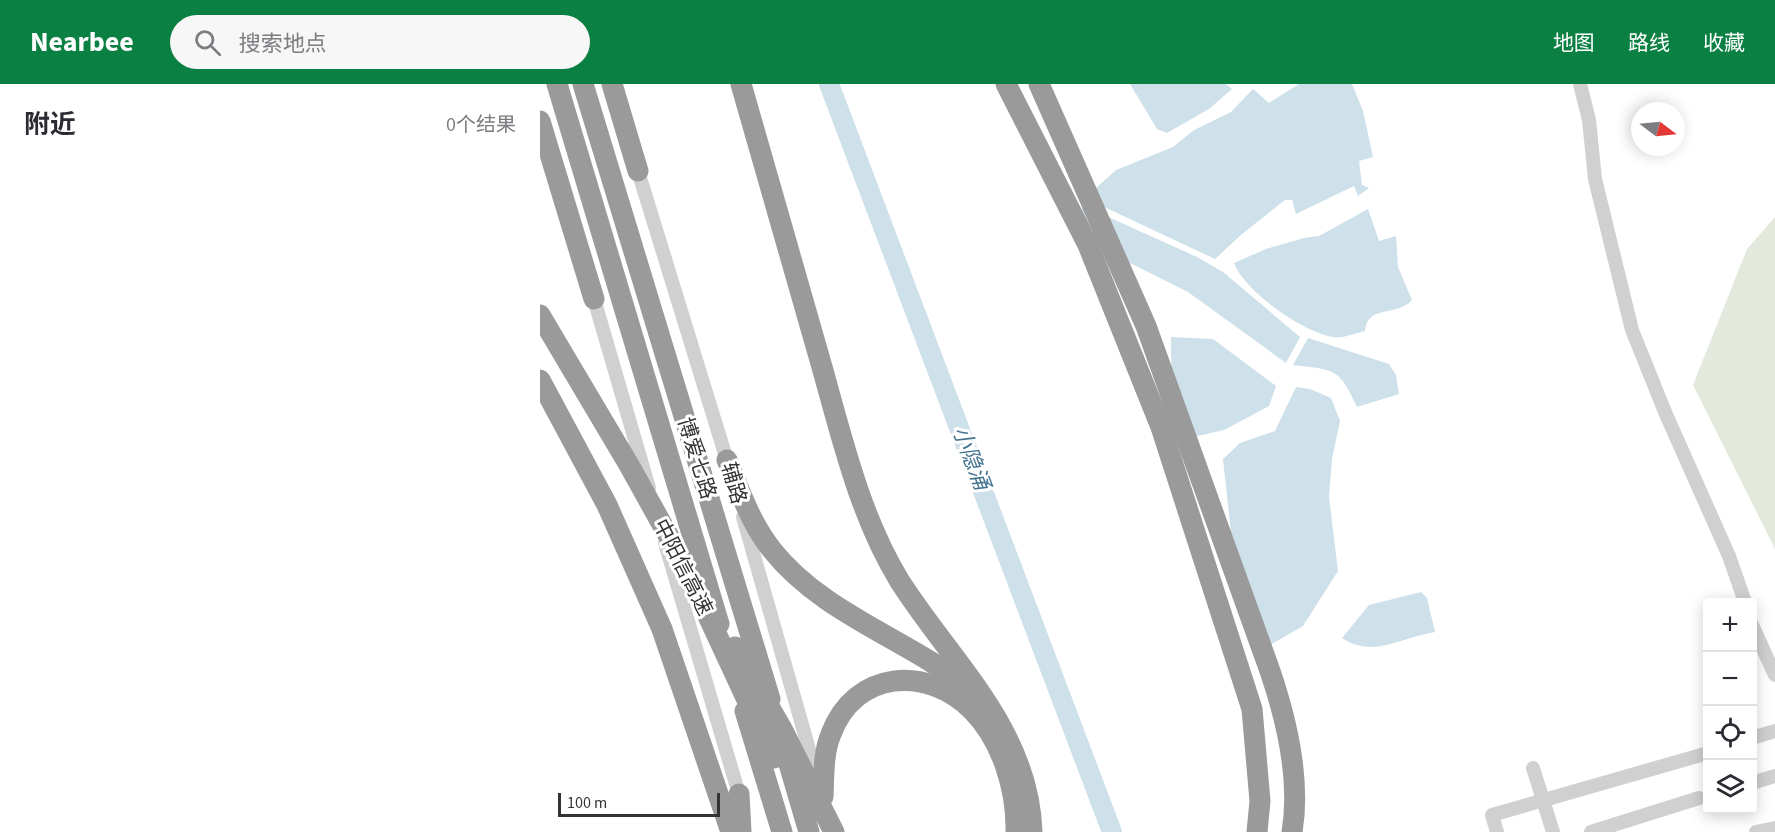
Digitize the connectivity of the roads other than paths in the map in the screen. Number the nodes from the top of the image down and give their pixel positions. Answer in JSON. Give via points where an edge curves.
{"nodes":[{"id":1,"x":557,"y":84,"type":"edge"},
{"id":2,"x":583,"y":84,"type":"edge"},
{"id":3,"x":612,"y":84,"type":"edge"},
{"id":4,"x":741,"y":84,"type":"edge"},
{"id":5,"x":1006,"y":84,"type":"edge"},
{"id":6,"x":1039,"y":84,"type":"edge"},
{"id":7,"x":1580,"y":84,"type":"edge"},
{"id":8,"x":540,"y":121,"type":"edge"},
{"id":9,"x":597,"y":126,"type":"junction"},
{"id":10,"x":638,"y":171,"type":"junction"},
{"id":11,"x":589,"y":189,"type":"junction"},
{"id":12,"x":594,"y":299,"type":"junction"},
{"id":13,"x":540,"y":315,"type":"edge"},
{"id":14,"x":540,"y":380,"type":"edge"},
{"id":15,"x":727,"y":460,"type":"junction"},
{"id":16,"x":683,"y":562,"type":"junction"},
{"id":17,"x":1743,"y":598,"type":"edge"},
{"id":18,"x":1757,"y":636,"type":"edge"},
{"id":19,"x":1775,"y":675,"type":"edge"},
{"id":20,"x":990,"y":708,"type":"junction"},
{"id":21,"x":1775,"y":731,"type":"edge"},
{"id":22,"x":1757,"y":736,"type":"edge"},
{"id":23,"x":1703,"y":754,"type":"edge"},
{"id":24,"x":1258,"y":762,"type":"junction"},
{"id":25,"x":708,"y":765,"type":"junction"},
{"id":26,"x":1533,"y":768,"type":"dead end"},
{"id":27,"x":1775,"y":776,"type":"edge"},
{"id":28,"x":1757,"y":781,"type":"edge"},
{"id":29,"x":739,"y":794,"type":"junction"},
{"id":30,"x":823,"y":797,"type":"junction"},
{"id":31,"x":1699,"y":798,"type":"dead end"},
{"id":32,"x":1542,"y":800,"type":"junction"},
{"id":33,"x":1775,"y":828,"type":"edge"},
{"id":34,"x":720,"y":832,"type":"edge"},
{"id":35,"x":731,"y":832,"type":"edge"},
{"id":36,"x":741,"y":832,"type":"edge"},
{"id":37,"x":750,"y":832,"type":"edge"},
{"id":38,"x":782,"y":832,"type":"edge"},
{"id":39,"x":802,"y":832,"type":"edge"},
{"id":40,"x":809,"y":832,"type":"edge"},
{"id":41,"x":834,"y":832,"type":"edge"},
{"id":42,"x":1016,"y":832,"type":"edge"},
{"id":43,"x":1032,"y":832,"type":"edge"},
{"id":44,"x":1245,"y":832,"type":"edge"},
{"id":45,"x":1257,"y":832,"type":"edge"},
{"id":46,"x":1292,"y":832,"type":"edge"},
{"id":47,"x":1497,"y":832,"type":"edge"},
{"id":48,"x":1553,"y":832,"type":"edge"},
{"id":49,"x":1591,"y":832,"type":"edge"},
{"id":50,"x":1756,"y":832,"type":"edge"}],
"edges":[{"from":1,"to":11,"type":"highway","name":"博爱七路"},
{"from":2,"to":9,"type":"highway","name":"博爱七路"},
{"from":3,"to":10,"type":"highway"},
{"from":4,"to":20,"type":"highway","via":[[873,529],[914,603]]},
{"from":5,"to":24,"type":"highway","via":[[1088,245],[1143,378],[1244,681],[1252,709]]},
{"from":6,"to":46,"type":"highway","via":[[1141,315],[1182,419],[1280,699],[1294,787]]},
{"from":7,"to":17,"type":"street","via":[[1589,120],[1595,179],[1632,330]]},
{"from":8,"to":12,"type":"highway"},
{"from":9,"to":10,"type":"highway"},
{"from":9,"to":40,"type":"highway","name":"博爱七路"},
{"from":10,"to":15,"type":"street","name":"辅路"},
{"from":11,"to":12,"type":"highway"},
{"from":11,"to":38,"type":"highway","name":"博爱七路"},
{"from":12,"to":29,"type":"street"},
{"from":13,"to":16,"type":"highway","name":"中阳信高速","bridge":true},
{"from":14,"to":25,"type":"highway","name":"中阳信高速","via":[[607,505],[662,629]]},
{"from":15,"to":20,"type":"highway","via":[[754,522],[795,573],[839,608],[951,675]]},
{"from":15,"to":30,"type":"street","name":"辅路"},
{"from":16,"to":39,"type":"highway","name":"中阳信高速","bridge":true,"via":[[774,758]]},
{"from":16,"to":41,"type":"highway","bridge":true,"via":[[756,681]]},
{"from":18,"to":19,"type":"street"},
{"from":20,"to":43,"type":"highway","via":[[1017,756]]},
{"from":21,"to":22,"type":"street"},
{"from":23,"to":32,"type":"street"},
{"from":24,"to":44,"type":"highway"},
{"from":24,"to":45,"type":"highway"},
{"from":25,"to":34,"type":"highway"},
{"from":25,"to":35,"type":"highway","name":"中阳信高速"},
{"from":26,"to":32,"type":"street"},
{"from":27,"to":28,"type":"street"},
{"from":29,"to":36,"type":"highway"},
{"from":29,"to":37,"type":"street"},
{"from":30,"to":41,"type":"street","name":"辅路"},
{"from":30,"to":42,"type":"highway","via":[[830,735],[849,703],[879,684],[913,680],[957,697],[984,724],[1010,782]]},
{"from":31,"to":49,"type":"street"},
{"from":32,"to":47,"type":"street","via":[[1492,815]]},
{"from":32,"to":48,"type":"street"},
{"from":33,"to":50,"type":"street"}]}
